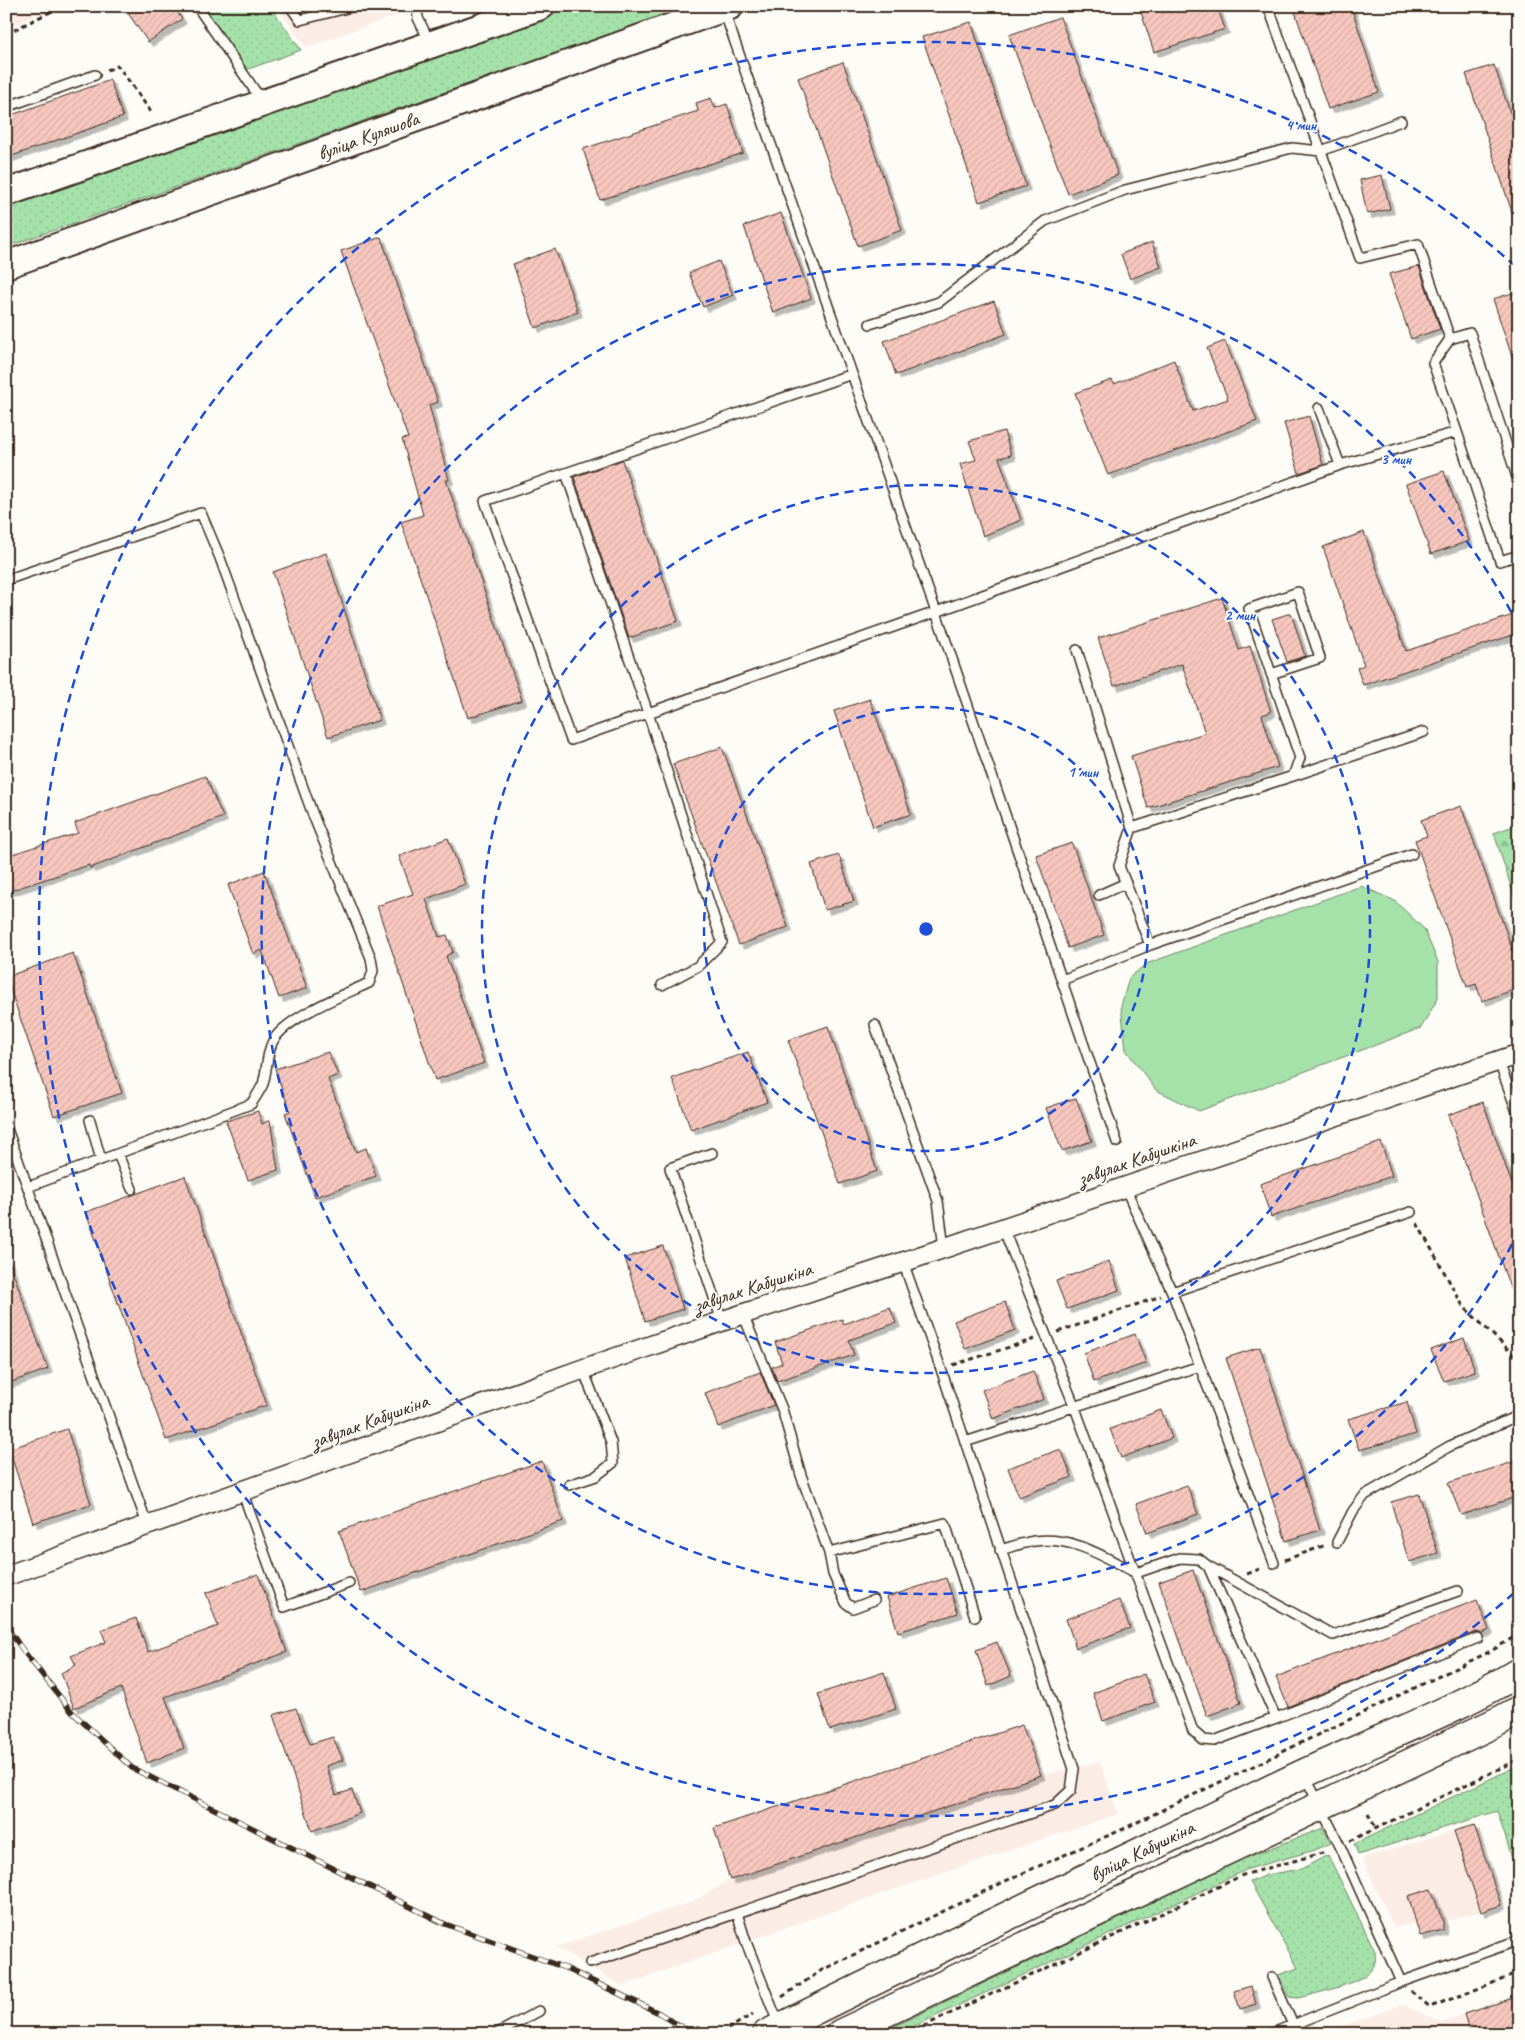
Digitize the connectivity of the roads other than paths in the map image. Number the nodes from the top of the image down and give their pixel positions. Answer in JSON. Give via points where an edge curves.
{"nodes":[{"id":1,"x":197,"y":6,"type":"edge"},
{"id":2,"x":290,"y":6,"type":"edge"},
{"id":3,"x":355,"y":6,"type":"edge"},
{"id":4,"x":417,"y":6,"type":"edge"},
{"id":5,"x":541,"y":6,"type":"edge"},
{"id":6,"x":1268,"y":6,"type":"edge"},
{"id":7,"x":725,"y":7,"type":"edge"},
{"id":8,"x":431,"y":45,"type":"junction"},
{"id":9,"x":95,"y":75,"type":"road end"},
{"id":10,"x":264,"y":104,"type":"junction"},
{"id":11,"x":6,"y":107,"type":"edge"},
{"id":12,"x":1401,"y":121,"type":"dead end"},
{"id":13,"x":1321,"y":151,"type":"junction"},
{"id":14,"x":6,"y":193,"type":"edge"},
{"id":15,"x":6,"y":265,"type":"edge"},
{"id":16,"x":870,"y":324,"type":"dead end"},
{"id":17,"x":1450,"y":339,"type":"junction"},
{"id":18,"x":852,"y":374,"type":"junction"},
{"id":19,"x":1319,"y":408,"type":"dead end"},
{"id":20,"x":1457,"y":432,"type":"junction"},
{"id":21,"x":1340,"y":465,"type":"junction"},
{"id":22,"x":566,"y":473,"type":"junction"},
{"id":23,"x":1519,"y":483,"type":"edge"},
{"id":24,"x":1519,"y":555,"type":"edge"},
{"id":25,"x":6,"y":580,"type":"edge"},
{"id":26,"x":936,"y":612,"type":"junction"},
{"id":27,"x":1077,"y":650,"type":"dead end"},
{"id":28,"x":1271,"y":674,"type":"junction"},
{"id":29,"x":648,"y":713,"type":"junction"},
{"id":30,"x":1424,"y":732,"type":"dead end"},
{"id":31,"x":1294,"y":776,"type":"junction"},
{"id":32,"x":1132,"y":828,"type":"junction"},
{"id":33,"x":1412,"y":854,"type":"dead end"},
{"id":34,"x":1126,"y":883,"type":"junction"},
{"id":35,"x":1099,"y":894,"type":"dead end"},
{"id":36,"x":1150,"y":945,"type":"junction"},
{"id":37,"x":1062,"y":980,"type":"junction"},
{"id":38,"x":662,"y":985,"type":"dead end"},
{"id":39,"x":875,"y":1025,"type":"dead end"},
{"id":40,"x":1519,"y":1054,"type":"edge"},
{"id":41,"x":1499,"y":1062,"type":"junction"},
{"id":42,"x":1519,"y":1117,"type":"edge"},
{"id":43,"x":90,"y":1120,"type":"dead end"},
{"id":44,"x":6,"y":1126,"type":"edge"},
{"id":45,"x":1117,"y":1142,"type":"dead end"},
{"id":46,"x":712,"y":1153,"type":"dead end"},
{"id":47,"x":118,"y":1154,"type":"junction"},
{"id":48,"x":101,"y":1160,"type":"junction"},
{"id":49,"x":1125,"y":1187,"type":"junction"},
{"id":50,"x":28,"y":1188,"type":"junction"},
{"id":51,"x":132,"y":1189,"type":"dead end"},
{"id":52,"x":1411,"y":1212,"type":"road end"},
{"id":53,"x":1003,"y":1228,"type":"junction"},
{"id":54,"x":944,"y":1248,"type":"junction"},
{"id":55,"x":903,"y":1262,"type":"junction"},
{"id":56,"x":1172,"y":1292,"type":"junction"},
{"id":57,"x":743,"y":1314,"type":"junction"},
{"id":58,"x":722,"y":1321,"type":"junction"},
{"id":59,"x":1200,"y":1366,"type":"junction"},
{"id":60,"x":583,"y":1369,"type":"junction"},
{"id":61,"x":1074,"y":1405,"type":"junction"},
{"id":62,"x":1519,"y":1415,"type":"edge"},
{"id":63,"x":965,"y":1442,"type":"junction"},
{"id":64,"x":569,"y":1485,"type":"dead end"},
{"id":65,"x":242,"y":1490,"type":"junction"},
{"id":66,"x":147,"y":1524,"type":"junction"},
{"id":67,"x":1336,"y":1542,"type":"dead end"},
{"id":68,"x":1000,"y":1550,"type":"junction"},
{"id":69,"x":829,"y":1553,"type":"junction"},
{"id":70,"x":1274,"y":1564,"type":"dead end"},
{"id":71,"x":1208,"y":1566,"type":"junction"},
{"id":72,"x":1136,"y":1573,"type":"junction"},
{"id":73,"x":6,"y":1576,"type":"edge"},
{"id":74,"x":349,"y":1583,"type":"dead end"},
{"id":75,"x":1458,"y":1591,"type":"dead end"},
{"id":76,"x":874,"y":1600,"type":"dead end"},
{"id":77,"x":975,"y":1617,"type":"dead end"},
{"id":78,"x":1478,"y":1638,"type":"dead end"},
{"id":79,"x":1519,"y":1672,"type":"edge"},
{"id":80,"x":1519,"y":1710,"type":"edge"},
{"id":81,"x":1276,"y":1718,"type":"junction"},
{"id":82,"x":1304,"y":1774,"type":"junction"},
{"id":83,"x":1321,"y":1806,"type":"junction"},
{"id":84,"x":737,"y":1913,"type":"junction"},
{"id":85,"x":1519,"y":1940,"type":"edge"},
{"id":86,"x":590,"y":1963,"type":"dead end"},
{"id":87,"x":1272,"y":1977,"type":"dead end"},
{"id":88,"x":1401,"y":1982,"type":"junction"},
{"id":89,"x":539,"y":2011,"type":"dead end"},
{"id":90,"x":772,"y":2022,"type":"edge"},
{"id":91,"x":1293,"y":2025,"type":"junction"},
{"id":92,"x":496,"y":2034,"type":"edge"},
{"id":93,"x":840,"y":2034,"type":"edge"},
{"id":94,"x":1270,"y":2034,"type":"edge"}],
"edges":[{"from":1,"to":10,"type":"lane"},
{"from":2,"to":3,"type":"lane","via":[[300,20]]},
{"from":4,"to":8,"type":"lane","via":[[418,18]]},
{"from":5,"to":8,"type":"main road"},
{"from":6,"to":13,"type":"lane"},
{"from":7,"to":15,"type":"main road","name":"вуліца Куляшова"},
{"from":7,"to":18,"type":"lane"},
{"from":8,"to":10,"type":"main road"},
{"from":9,"to":11,"type":"lane"},
{"from":10,"to":14,"type":"main road"},
{"from":12,"to":13,"type":"lane"},
{"from":13,"to":16,"type":"lane","via":[[1292,148],[1116,193],[1045,221],[939,302]]},
{"from":13,"to":17,"type":"lane","via":[[1360,258],[1418,244]]},
{"from":17,"to":20,"type":"lane","via":[[1433,363]]},
{"from":17,"to":23,"type":"lane","via":[[1470,333]]},
{"from":18,"to":22,"type":"lane"},
{"from":18,"to":26,"type":"lane"},
{"from":19,"to":21,"type":"lane"},
{"from":20,"to":21,"type":"lane"},
{"from":20,"to":24,"type":"lane","via":[[1500,561]]},
{"from":21,"to":26,"type":"lane"},
{"from":22,"to":29,"type":"lane"},
{"from":22,"to":29,"type":"lane","via":[[485,501],[571,740]]},
{"from":25,"to":47,"type":"lane","via":[[201,513],[313,815],[371,958],[373,971],[369,983],[307,1012],[273,1040],[266,1058],[262,1085],[251,1104]]},
{"from":26,"to":29,"type":"lane"},
{"from":26,"to":37,"type":"lane"},
{"from":27,"to":32,"type":"lane"},
{"from":28,"to":28,"type":"lane","via":[[1320,658],[1298,592],[1249,609]]},
{"from":28,"to":31,"type":"lane","via":[[1300,758]]},
{"from":29,"to":38,"type":"lane","via":[[722,942],[698,966]]},
{"from":30,"to":31,"type":"lane"},
{"from":31,"to":32,"type":"lane"},
{"from":32,"to":34,"type":"lane","via":[[1119,866]]},
{"from":33,"to":36,"type":"lane"},
{"from":34,"to":35,"type":"lane"},
{"from":34,"to":36,"type":"lane"},
{"from":36,"to":37,"type":"lane"},
{"from":37,"to":45,"type":"lane"},
{"from":39,"to":54,"type":"lane","via":[[938,1201]]},
{"from":40,"to":41,"type":"street","name":"завулак Кабушкіна"},
{"from":41,"to":42,"type":"lane"},
{"from":41,"to":49,"type":"street","name":"завулак Кабушкіна"},
{"from":43,"to":48,"type":"lane"},
{"from":44,"to":50,"type":"lane"},
{"from":46,"to":58,"type":"lane","via":[[670,1168]]},
{"from":47,"to":48,"type":"lane"},
{"from":47,"to":51,"type":"lane"},
{"from":48,"to":50,"type":"lane"},
{"from":49,"to":53,"type":"street","name":"завулак Кабушкіна"},
{"from":49,"to":56,"type":"lane"},
{"from":50,"to":66,"type":"lane"},
{"from":52,"to":56,"type":"lane"},
{"from":53,"to":54,"type":"street","name":"завулак Кабушкіна"},
{"from":53,"to":61,"type":"lane"},
{"from":54,"to":55,"type":"street","name":"завулак Кабушкіна"},
{"from":55,"to":57,"type":"street","name":"завулак Кабушкіна"},
{"from":55,"to":63,"type":"lane"},
{"from":56,"to":59,"type":"lane"},
{"from":57,"to":58,"type":"street","name":"завулак Кабушкіна"},
{"from":57,"to":69,"type":"lane","via":[[782,1409],[801,1476]]},
{"from":58,"to":60,"type":"street","name":"завулак Кабушкіна"},
{"from":59,"to":61,"type":"lane"},
{"from":59,"to":70,"type":"lane"},
{"from":60,"to":64,"type":"lane","via":[[611,1442],[613,1463],[596,1476]]},
{"from":60,"to":65,"type":"street","name":"завулак Кабушкіна"},
{"from":61,"to":63,"type":"lane"},
{"from":61,"to":72,"type":"lane"},
{"from":62,"to":67,"type":"lane","via":[[1450,1446],[1365,1495]]},
{"from":63,"to":68,"type":"lane"},
{"from":65,"to":66,"type":"street","name":"завулак Кабушкіна"},
{"from":65,"to":74,"type":"lane","via":[[284,1607]]},
{"from":66,"to":73,"type":"street","name":"завулак Кабушкіна"},
{"from":68,"to":72,"type":"lane","via":[[1034,1541],[1063,1542],[1087,1547]]},
{"from":68,"to":84,"type":"lane","via":[[1074,1769],[1071,1790],[1055,1805]]},
{"from":69,"to":76,"type":"lane","via":[[833,1574],[846,1603],[853,1608]]},
{"from":69,"to":77,"type":"lane","via":[[945,1523]]},
{"from":71,"to":72,"type":"lane","via":[[1199,1559],[1180,1558]]},
{"from":71,"to":75,"type":"lane","via":[[1333,1634]]},
{"from":71,"to":81,"type":"lane"},
{"from":72,"to":81,"type":"lane","via":[[1193,1731],[1203,1740],[1214,1741]]},
{"from":78,"to":81,"type":"lane"},
{"from":79,"to":82,"type":"main road","name":"вуліца Кабушкіна","via":[[1488,1691]]},
{"from":80,"to":83,"type":"main road","name":"вуліца Кабушкіна"},
{"from":82,"to":83,"type":"lane"},
{"from":82,"to":90,"type":"main road","name":"вуліца Кабушкіна","via":[[906,1964]]},
{"from":83,"to":88,"type":"lane"},
{"from":83,"to":93,"type":"main road","name":"вуліца Кабушкіна"},
{"from":84,"to":86,"type":"lane"},
{"from":84,"to":90,"type":"lane"},
{"from":85,"to":88,"type":"lane"},
{"from":87,"to":91,"type":"lane"},
{"from":88,"to":91,"type":"lane"},
{"from":89,"to":92,"type":"lane"},
{"from":91,"to":94,"type":"lane"}]}
